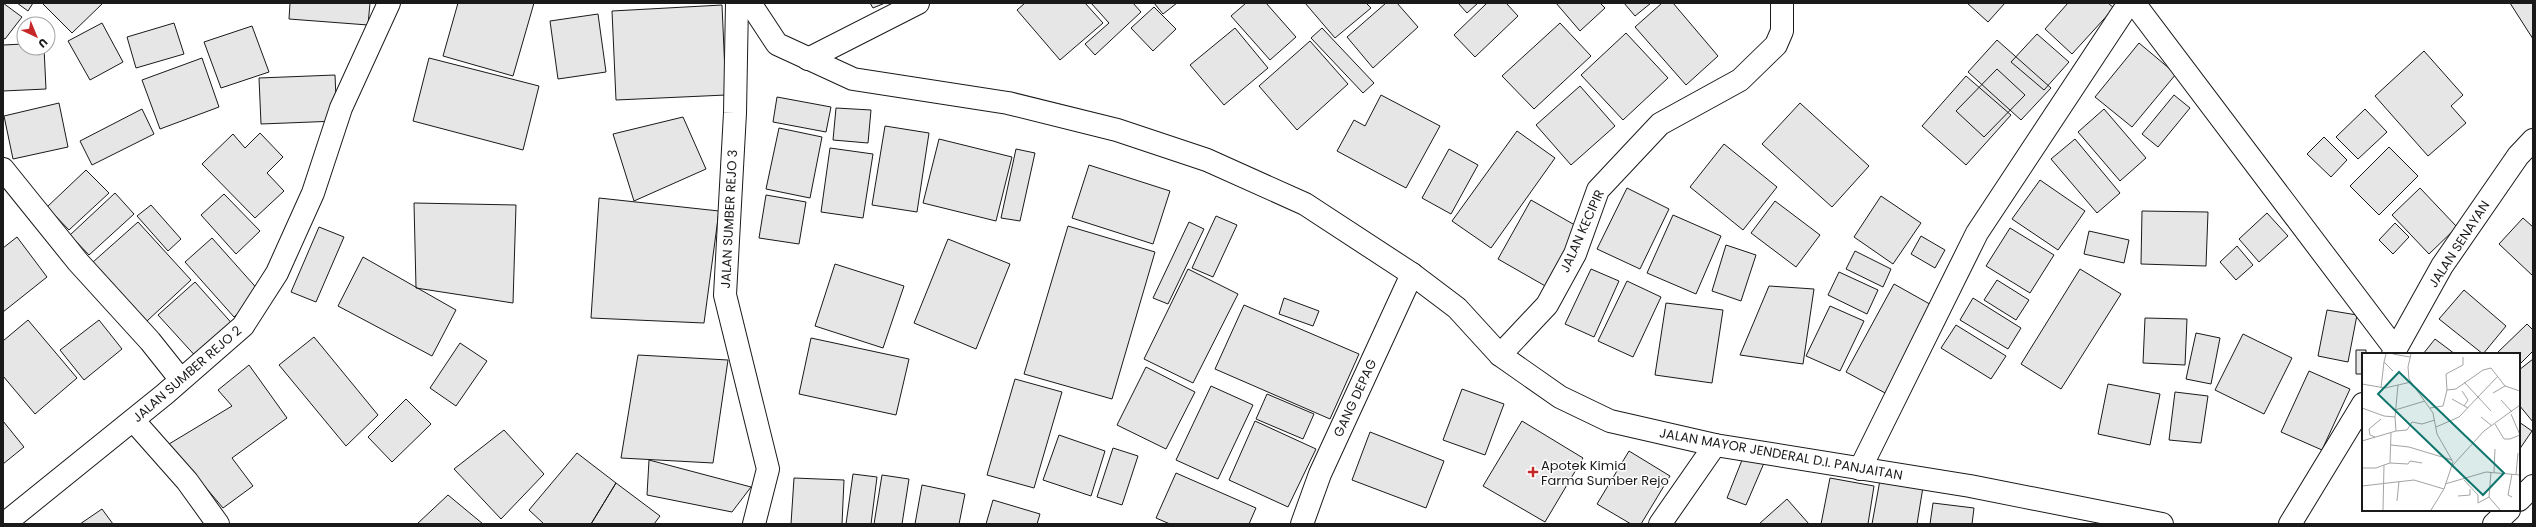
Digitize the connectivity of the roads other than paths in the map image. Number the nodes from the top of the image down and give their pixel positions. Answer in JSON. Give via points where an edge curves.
{"nodes":[{"id":1,"x":389,"y":3,"type":"edge"},
{"id":2,"x":737,"y":3,"type":"edge"},
{"id":3,"x":750,"y":3,"type":"edge"},
{"id":4,"x":918,"y":3,"type":"edge"},
{"id":5,"x":1782,"y":3,"type":"edge"},
{"id":6,"x":2129,"y":3,"type":"edge"},
{"id":7,"x":2134,"y":3,"type":"edge"},
{"id":8,"x":808,"y":59,"type":"junction"},
{"id":9,"x":2533,"y":140,"type":"edge"},
{"id":10,"x":3,"y":169,"type":"edge"},
{"id":11,"x":1412,"y":274,"type":"junction"},
{"id":12,"x":2394,"y":352,"type":"edge"},
{"id":13,"x":1500,"y":355,"type":"junction"},
{"id":14,"x":181,"y":380,"type":"junction"},
{"id":15,"x":2362,"y":406,"type":"edge"},
{"id":16,"x":133,"y":420,"type":"junction"},
{"id":17,"x":1715,"y":445,"type":"junction"},
{"id":18,"x":1860,"y":469,"type":"junction"},
{"id":19,"x":2533,"y":486,"type":"edge"},
{"id":20,"x":2520,"y":499,"type":"edge"},
{"id":21,"x":2507,"y":511,"type":"edge"},
{"id":22,"x":4,"y":524,"type":"edge"},
{"id":23,"x":218,"y":524,"type":"edge"},
{"id":24,"x":754,"y":524,"type":"edge"},
{"id":25,"x":1302,"y":524,"type":"edge"},
{"id":26,"x":1660,"y":524,"type":"edge"},
{"id":27,"x":2162,"y":524,"type":"edge"},
{"id":28,"x":2290,"y":524,"type":"edge"},
{"id":29,"x":2494,"y":524,"type":"edge"}],
"edges":[{"from":1,"to":14,"type":"street","name":"JALAN SUMBER REJO 2","via":[[341,108],[313,193],[276,273],[243,326]]},
{"from":2,"to":24,"type":"street","name":"JALAN SUMBER REJO 3","via":[[735,113],[725,295],[768,469]]},
{"from":3,"to":8,"type":"street","name":"JALAN MAYOR JENDERAL D.I. PANJAITAN","via":[[777,44]]},
{"from":4,"to":8,"type":"street"},
{"from":5,"to":13,"type":"street","name":"JALAN KECIPIR","via":[[1782,31],[1776,45],[1740,80],[1660,124],[1598,190],[1575,254],[1547,305]]},
{"from":6,"to":18,"type":"street","via":[[1977,233]]},
{"from":7,"to":12,"type":"street"},
{"from":8,"to":11,"type":"street","name":"JALAN MAYOR JENDERAL D.I. PANJAITAN","via":[[853,79],[1008,104],[1117,130],[1207,160],[1305,204]]},
{"from":9,"to":12,"type":"street","name":"JALAN SENAYAN","via":[[2518,156],[2442,266]]},
{"from":10,"to":14,"type":"street","via":[[78,262],[150,341]]},
{"from":11,"to":13,"type":"street","name":"JALAN MAYOR JENDERAL D.I. PANJAITAN","via":[[1457,308]]},
{"from":11,"to":25,"type":"street","name":"GANG DEPAG","via":[[1320,474]]},
{"from":13,"to":17,"type":"street","name":"JALAN MAYOR JENDERAL D.I. PANJAITAN","via":[[1560,397],[1610,421]]},
{"from":14,"to":16,"type":"street","name":"JALAN SUMBER REJO 2"},
{"from":15,"to":28,"type":"street"},
{"from":16,"to":22,"type":"street","name":"JALAN SUMBER REJO 2"},
{"from":16,"to":23,"type":"street","via":[[183,475]]},
{"from":17,"to":18,"type":"street","name":"JALAN MAYOR JENDERAL D.I. PANJAITAN"},
{"from":17,"to":26,"type":"street"},
{"from":18,"to":27,"type":"street","name":"JALAN MAYOR JENDERAL D.I. PANJAITAN","via":[[1970,486]]},
{"from":19,"to":20,"type":"street"},
{"from":21,"to":29,"type":"street"}]}
